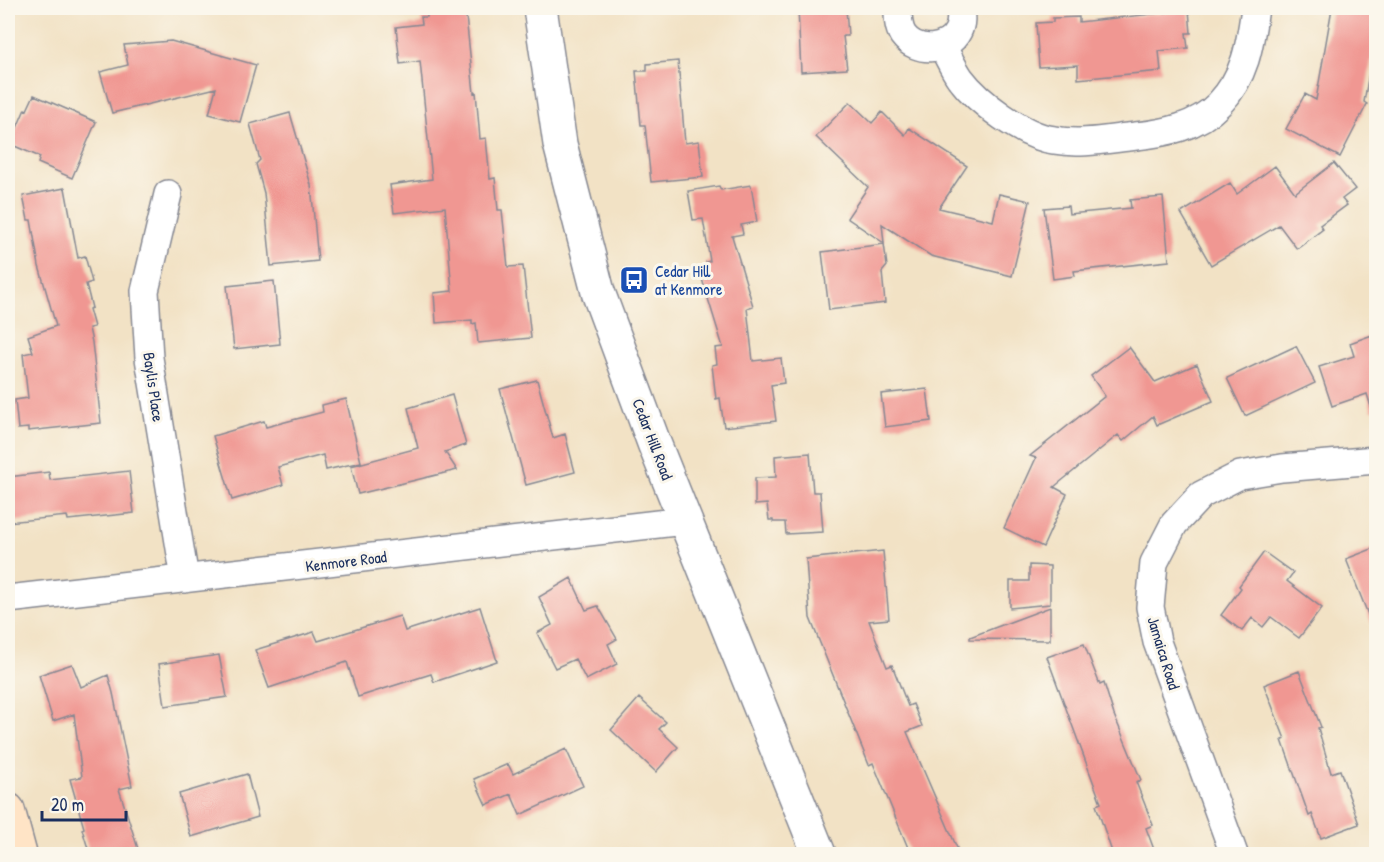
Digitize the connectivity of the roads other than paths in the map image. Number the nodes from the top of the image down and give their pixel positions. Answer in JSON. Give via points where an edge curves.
{"nodes":[{"id":1,"x":540,"y":8,"type":"edge"},
{"id":2,"x":898,"y":8,"type":"edge"},
{"id":3,"x":960,"y":8,"type":"edge"},
{"id":4,"x":1255,"y":8,"type":"edge"},
{"id":5,"x":942,"y":46,"type":"junction"},
{"id":6,"x":168,"y":194,"type":"dead end"},
{"id":7,"x":1377,"y":460,"type":"edge"},
{"id":8,"x":684,"y":521,"type":"junction"},
{"id":9,"x":185,"y":579,"type":"junction"},
{"id":10,"x":8,"y":599,"type":"edge"},
{"id":11,"x":8,"y":810,"type":"edge"},
{"id":12,"x":20,"y":855,"type":"edge"},
{"id":13,"x":819,"y":855,"type":"edge"},
{"id":14,"x":1234,"y":855,"type":"edge"}],
"edges":[{"from":1,"to":8,"type":"street","name":"Cedar Hill Road","via":[[561,144],[598,292]]},
{"from":2,"to":5,"type":"street","via":[[899,25],[911,42],[921,47]]},
{"from":3,"to":5,"type":"street","via":[[958,31]]},
{"from":4,"to":5,"type":"street","via":[[1248,54],[1239,76],[1219,105],[1194,123],[1163,133],[1079,142],[1051,140],[1021,128],[985,105],[961,78]]},
{"from":6,"to":9,"type":"street","name":"Baylis Place","via":[[145,291],[149,358]]},
{"from":7,"to":14,"type":"street","name":"Jamaica Road","via":[[1240,475],[1201,495],[1174,524],[1154,563],[1150,607],[1157,642]]},
{"from":8,"to":9,"type":"street","name":"Kenmore Road"},
{"from":8,"to":13,"type":"street","name":"Cedar Hill Road"},
{"from":9,"to":10,"type":"street","name":"Kenmore Road"},
{"from":11,"to":12,"type":"main road"}]}
